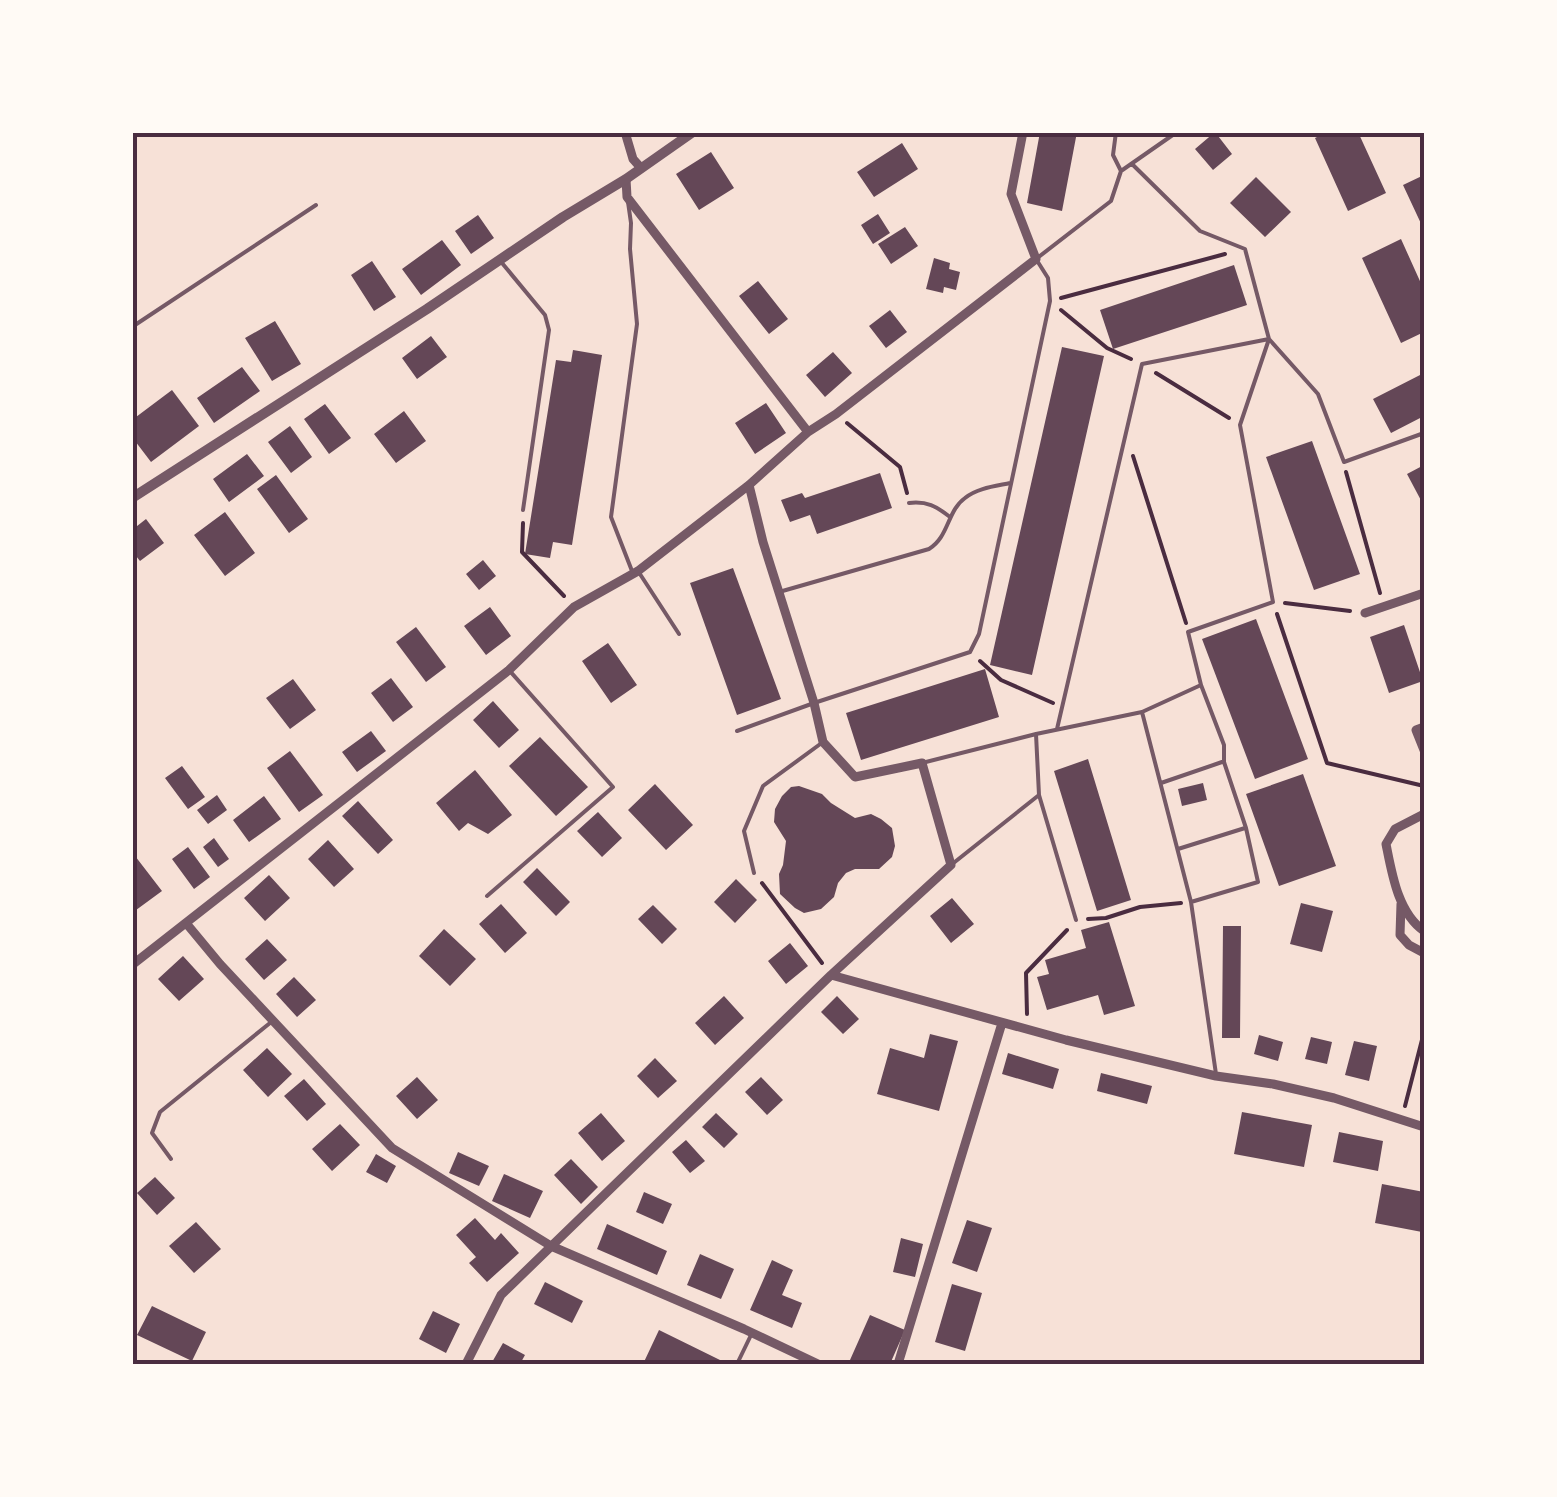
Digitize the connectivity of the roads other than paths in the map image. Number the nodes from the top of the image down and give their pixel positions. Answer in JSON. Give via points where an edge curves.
{"nodes":[{"id":1,"x":625,"y":132,"type":"edge"},
{"id":2,"x":693,"y":132,"type":"edge"},
{"id":3,"x":1023,"y":132,"type":"edge"},
{"id":4,"x":1116,"y":132,"type":"edge"},
{"id":5,"x":1177,"y":132,"type":"edge"},
{"id":6,"x":1132,"y":164,"type":"junction"},
{"id":7,"x":641,"y":168,"type":"junction"},
{"id":8,"x":1121,"y":171,"type":"junction"},
{"id":9,"x":626,"y":178,"type":"junction"},
{"id":10,"x":627,"y":197,"type":"junction"},
{"id":11,"x":316,"y":205,"type":"dead end"},
{"id":12,"x":499,"y":259,"type":"junction"},
{"id":13,"x":1036,"y":259,"type":"junction"},
{"id":14,"x":132,"y":327,"type":"edge"},
{"id":15,"x":1269,"y":339,"type":"junction"},
{"id":16,"x":808,"y":432,"type":"junction"},
{"id":17,"x":1424,"y":433,"type":"edge"},
{"id":18,"x":1010,"y":483,"type":"junction"},
{"id":19,"x":750,"y":485,"type":"junction"},
{"id":20,"x":132,"y":498,"type":"edge"},
{"id":21,"x":909,"y":503,"type":"road end"},
{"id":22,"x":524,"y":510,"type":"road end"},
{"id":23,"x":950,"y":517,"type":"junction"},
{"id":24,"x":636,"y":573,"type":"junction"},
{"id":25,"x":779,"y":592,"type":"junction"},
{"id":26,"x":1424,"y":593,"type":"edge"},
{"id":27,"x":1365,"y":613,"type":"road end"},
{"id":28,"x":679,"y":634,"type":"dead end"},
{"id":29,"x":509,"y":670,"type":"junction"},
{"id":30,"x":1201,"y":685,"type":"junction"},
{"id":31,"x":814,"y":702,"type":"junction"},
{"id":32,"x":1142,"y":712,"type":"junction"},
{"id":33,"x":1424,"y":727,"type":"edge"},
{"id":34,"x":1056,"y":730,"type":"junction"},
{"id":35,"x":736,"y":731,"type":"dead end"},
{"id":36,"x":1036,"y":734,"type":"junction"},
{"id":37,"x":823,"y":742,"type":"junction"},
{"id":38,"x":1424,"y":750,"type":"edge"},
{"id":39,"x":922,"y":762,"type":"junction"},
{"id":40,"x":1224,"y":762,"type":"junction"},
{"id":41,"x":1160,"y":783,"type":"junction"},
{"id":42,"x":1039,"y":795,"type":"junction"},
{"id":43,"x":1424,"y":814,"type":"edge"},
{"id":44,"x":1246,"y":828,"type":"junction"},
{"id":45,"x":1178,"y":849,"type":"junction"},
{"id":46,"x":951,"y":865,"type":"junction"},
{"id":47,"x":754,"y":873,"type":"road end"},
{"id":48,"x":487,"y":896,"type":"dead end"},
{"id":49,"x":1191,"y":902,"type":"junction"},
{"id":50,"x":1401,"y":902,"type":"junction"},
{"id":51,"x":1076,"y":920,"type":"road end"},
{"id":52,"x":186,"y":923,"type":"junction"},
{"id":53,"x":1424,"y":931,"type":"edge"},
{"id":54,"x":1424,"y":953,"type":"edge"},
{"id":55,"x":132,"y":965,"type":"edge"},
{"id":56,"x":831,"y":975,"type":"junction"},
{"id":57,"x":274,"y":1020,"type":"junction"},
{"id":58,"x":1002,"y":1022,"type":"junction"},
{"id":59,"x":1216,"y":1076,"type":"junction"},
{"id":60,"x":1424,"y":1127,"type":"edge"},
{"id":61,"x":171,"y":1159,"type":"dead end"},
{"id":62,"x":551,"y":1246,"type":"junction"},
{"id":63,"x":752,"y":1333,"type":"junction"},
{"id":64,"x":466,"y":1364,"type":"edge"},
{"id":65,"x":737,"y":1364,"type":"edge"},
{"id":66,"x":818,"y":1364,"type":"edge"},
{"id":67,"x":898,"y":1364,"type":"edge"}],
"edges":[{"from":1,"to":7,"type":"street"},
{"from":2,"to":7,"type":"street"},
{"from":3,"to":13,"type":"street","via":[[1011,194]]},
{"from":4,"to":8,"type":"lane","via":[[1113,155]]},
{"from":5,"to":6,"type":"lane"},
{"from":6,"to":8,"type":"lane"},
{"from":6,"to":15,"type":"lane","via":[[1200,231],[1244,249]]},
{"from":7,"to":9,"type":"street"},
{"from":8,"to":13,"type":"lane","via":[[1111,201]]},
{"from":9,"to":10,"type":"street"},
{"from":9,"to":12,"type":"street"},
{"from":10,"to":16,"type":"street"},
{"from":10,"to":24,"type":"lane","via":[[637,324],[610,517]]},
{"from":11,"to":14,"type":"lane"},
{"from":12,"to":20,"type":"street"},
{"from":12,"to":22,"type":"lane","via":[[545,315],[549,330]]},
{"from":13,"to":16,"type":"street"},
{"from":13,"to":18,"type":"lane","via":[[1048,278],[1050,301]]},
{"from":15,"to":17,"type":"lane","via":[[1318,394],[1344,462]]},
{"from":15,"to":30,"type":"lane","via":[[1240,425],[1273,602],[1188,632]]},
{"from":15,"to":34,"type":"lane","via":[[1142,364]]},
{"from":16,"to":19,"type":"street"},
{"from":18,"to":23,"type":"lane","via":[[972,493]]},
{"from":18,"to":31,"type":"lane","via":[[970,652]]},
{"from":19,"to":24,"type":"street"},
{"from":19,"to":25,"type":"street"},
{"from":21,"to":23,"type":"lane","via":[[936,506]]},
{"from":23,"to":25,"type":"lane","via":[[928,549]]},
{"from":24,"to":28,"type":"lane"},
{"from":24,"to":29,"type":"street","via":[[574,607]]},
{"from":25,"to":31,"type":"street"},
{"from":26,"to":27,"type":"street"},
{"from":29,"to":48,"type":"lane","via":[[613,786]]},
{"from":29,"to":52,"type":"street"},
{"from":30,"to":32,"type":"lane"},
{"from":30,"to":40,"type":"lane"},
{"from":31,"to":35,"type":"lane"},
{"from":31,"to":37,"type":"street"},
{"from":32,"to":34,"type":"lane"},
{"from":32,"to":41,"type":"lane"},
{"from":33,"to":38,"type":"street","via":[[1416,730]]},
{"from":34,"to":36,"type":"lane"},
{"from":36,"to":39,"type":"lane"},
{"from":36,"to":42,"type":"lane"},
{"from":37,"to":39,"type":"street","via":[[855,776]]},
{"from":37,"to":47,"type":"lane","via":[[764,786],[744,831]]},
{"from":39,"to":46,"type":"street"},
{"from":40,"to":41,"type":"lane"},
{"from":40,"to":44,"type":"lane"},
{"from":41,"to":45,"type":"lane"},
{"from":42,"to":46,"type":"lane"},
{"from":42,"to":51,"type":"lane"},
{"from":43,"to":50,"type":"street","via":[[1396,829],[1386,844]]},
{"from":44,"to":45,"type":"lane"},
{"from":44,"to":49,"type":"lane","via":[[1258,882]]},
{"from":45,"to":49,"type":"lane"},
{"from":46,"to":56,"type":"street"},
{"from":49,"to":59,"type":"lane"},
{"from":50,"to":53,"type":"street"},
{"from":50,"to":54,"type":"street","via":[[1400,935]]},
{"from":52,"to":55,"type":"street"},
{"from":52,"to":57,"type":"street"},
{"from":56,"to":58,"type":"street"},
{"from":56,"to":62,"type":"street"},
{"from":57,"to":61,"type":"lane","via":[[160,1112],[152,1134]]},
{"from":57,"to":62,"type":"street","via":[[392,1148]]},
{"from":58,"to":59,"type":"street"},
{"from":58,"to":67,"type":"street"},
{"from":59,"to":60,"type":"street","via":[[1334,1098]]},
{"from":62,"to":63,"type":"street"},
{"from":62,"to":64,"type":"street","via":[[501,1295]]},
{"from":63,"to":65,"type":"lane"},
{"from":63,"to":66,"type":"street"}]}
